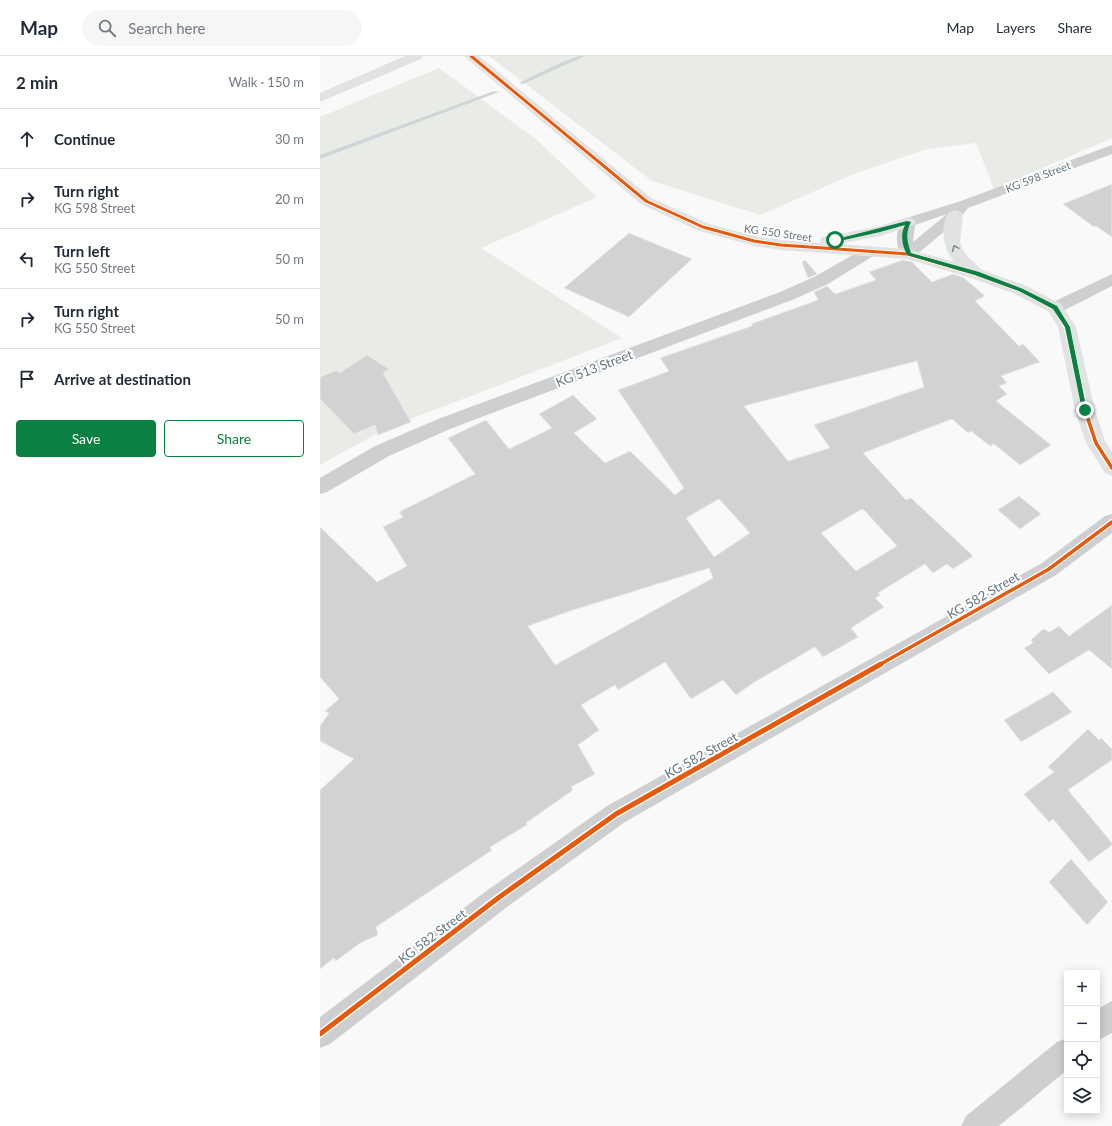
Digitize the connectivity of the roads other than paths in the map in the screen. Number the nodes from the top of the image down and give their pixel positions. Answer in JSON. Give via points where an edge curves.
{"nodes":[{"id":1,"x":416,"y":56,"type":"edge"},
{"id":2,"x":470,"y":56,"type":"edge"},
{"id":3,"x":320,"y":98,"type":"edge"},
{"id":4,"x":1112,"y":149,"type":"edge"},
{"id":5,"x":959,"y":210,"type":"junction"},
{"id":6,"x":908,"y":222,"type":"junction"},
{"id":7,"x":780,"y":245,"type":"junction"},
{"id":8,"x":869,"y":252,"type":"junction"},
{"id":9,"x":908,"y":254,"type":"junction"},
{"id":10,"x":977,"y":274,"type":"junction"},
{"id":11,"x":1112,"y":279,"type":"edge"},
{"id":12,"x":1055,"y":308,"type":"junction"},
{"id":13,"x":1112,"y":468,"type":"edge"},
{"id":14,"x":320,"y":487,"type":"edge"},
{"id":15,"x":1112,"y":522,"type":"edge"},
{"id":16,"x":1112,"y":1015,"type":"edge"},
{"id":17,"x":1100,"y":1025,"type":"edge"},
{"id":18,"x":320,"y":1034,"type":"edge"},
{"id":19,"x":1064,"y":1054,"type":"edge"},
{"id":20,"x":976,"y":1126,"type":"edge"}],
"edges":[{"from":1,"to":3,"type":"street"},
{"from":2,"to":7,"type":"street","name":"KG 550 Street","via":[[646,201],[703,227],[754,241]]},
{"from":4,"to":5,"type":"street","name":"KG 598 Street"},
{"from":5,"to":6,"type":"street","name":"KG 598 Street","via":[[932,213]]},
{"from":5,"to":9,"type":"street","name":"KG 598 Street"},
{"from":10,"to":5,"type":"street","one_way":true,"via":[[963,263],[953,248],[950,235]]},
{"from":6,"to":7,"type":"street","via":[[880,231],[835,240]]},
{"from":6,"to":9,"type":"street","via":[[904,241]]},
{"from":7,"to":8,"type":"street","name":"KG 550 Street"},
{"from":8,"to":9,"type":"street","name":"KG 550 Street"},
{"from":8,"to":14,"type":"street","name":"KG 513 Street","via":[[820,281],[786,296],[444,424],[382,451]]},
{"from":9,"to":10,"type":"street","name":"KG 550 Street"},
{"from":10,"to":12,"type":"street","name":"KG 550 Street","via":[[1021,290]]},
{"from":11,"to":12,"type":"street"},
{"from":12,"to":13,"type":"street","name":"KG 550 Street","via":[[1067,327],[1085,410],[1096,443]]},
{"from":15,"to":18,"type":"street","name":"KG 582 Street","via":[[1049,569],[616,814],[498,898]]},
{"from":16,"to":17,"type":"street"},
{"from":19,"to":20,"type":"street"}]}
